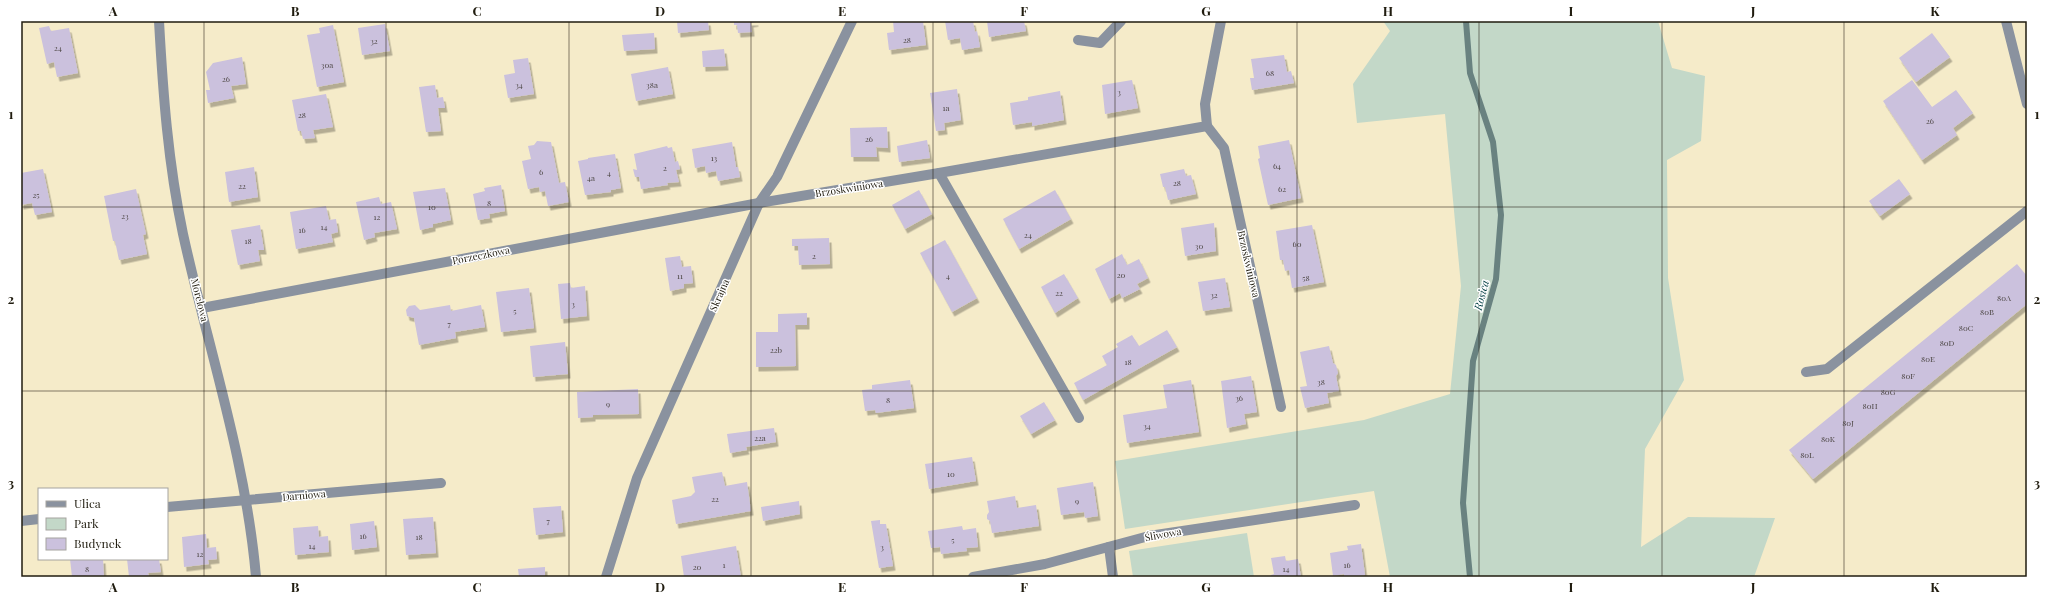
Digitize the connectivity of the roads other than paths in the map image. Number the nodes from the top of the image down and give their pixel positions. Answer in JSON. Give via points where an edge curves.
{"nodes":[{"id":1,"x":159,"y":21,"type":"edge"},
{"id":2,"x":852,"y":21,"type":"edge"},
{"id":3,"x":1121,"y":21,"type":"edge"},
{"id":4,"x":1221,"y":21,"type":"edge"},
{"id":5,"x":2006,"y":21,"type":"edge"},
{"id":6,"x":1078,"y":40,"type":"dead end"},
{"id":7,"x":2027,"y":104,"type":"edge"},
{"id":8,"x":1207,"y":126,"type":"junction"},
{"id":9,"x":939,"y":173,"type":"junction"},
{"id":10,"x":759,"y":202,"type":"junction"},
{"id":11,"x":2027,"y":211,"type":"edge"},
{"id":12,"x":202,"y":308,"type":"junction"},
{"id":13,"x":1806,"y":372,"type":"dead end"},
{"id":14,"x":1281,"y":407,"type":"dead end"},
{"id":15,"x":1080,"y":418,"type":"dead end"},
{"id":16,"x":441,"y":483,"type":"dead end"},
{"id":17,"x":246,"y":500,"type":"junction"},
{"id":18,"x":1355,"y":506,"type":"dead end"},
{"id":19,"x":168,"y":507,"type":"edge"},
{"id":20,"x":38,"y":519,"type":"edge"},
{"id":21,"x":21,"y":520,"type":"edge"},
{"id":22,"x":1109,"y":547,"type":"junction"},
{"id":23,"x":256,"y":577,"type":"edge"},
{"id":24,"x":606,"y":577,"type":"edge"},
{"id":25,"x":973,"y":577,"type":"edge"},
{"id":26,"x":1113,"y":577,"type":"edge"}],
"edges":[{"from":1,"to":12,"type":"street","name":"Morelowa","via":[[171,168]]},
{"from":2,"to":10,"type":"street","name":"Skrajna","via":[[777,177]]},
{"from":3,"to":6,"type":"street","via":[[1100,43]]},
{"from":4,"to":8,"type":"street","via":[[1205,104]]},
{"from":5,"to":7,"type":"street"},
{"from":8,"to":9,"type":"street","name":"Brzoskwiniowa"},
{"from":8,"to":14,"type":"street","name":"Brzoskwiniowa","via":[[1224,148]]},
{"from":9,"to":10,"type":"street","name":"Brzoskwiniowa"},
{"from":9,"to":15,"type":"street"},
{"from":10,"to":12,"type":"street","name":"Porzeczkowa"},
{"from":10,"to":24,"type":"street","name":"Skrajna","via":[[638,478]]},
{"from":11,"to":13,"type":"street","via":[[1827,368]]},
{"from":12,"to":17,"type":"street","name":"Morelowa"},
{"from":16,"to":17,"type":"street","name":"Darniowa"},
{"from":17,"to":19,"type":"street","name":"Darniowa"},
{"from":17,"to":23,"type":"street","name":"Morelowa"},
{"from":18,"to":22,"type":"street","name":"Śliwowa","via":[[1149,536]]},
{"from":20,"to":21,"type":"street"},
{"from":22,"to":25,"type":"street","name":"Śliwowa","via":[[1046,564]]},
{"from":22,"to":26,"type":"street"}]}
